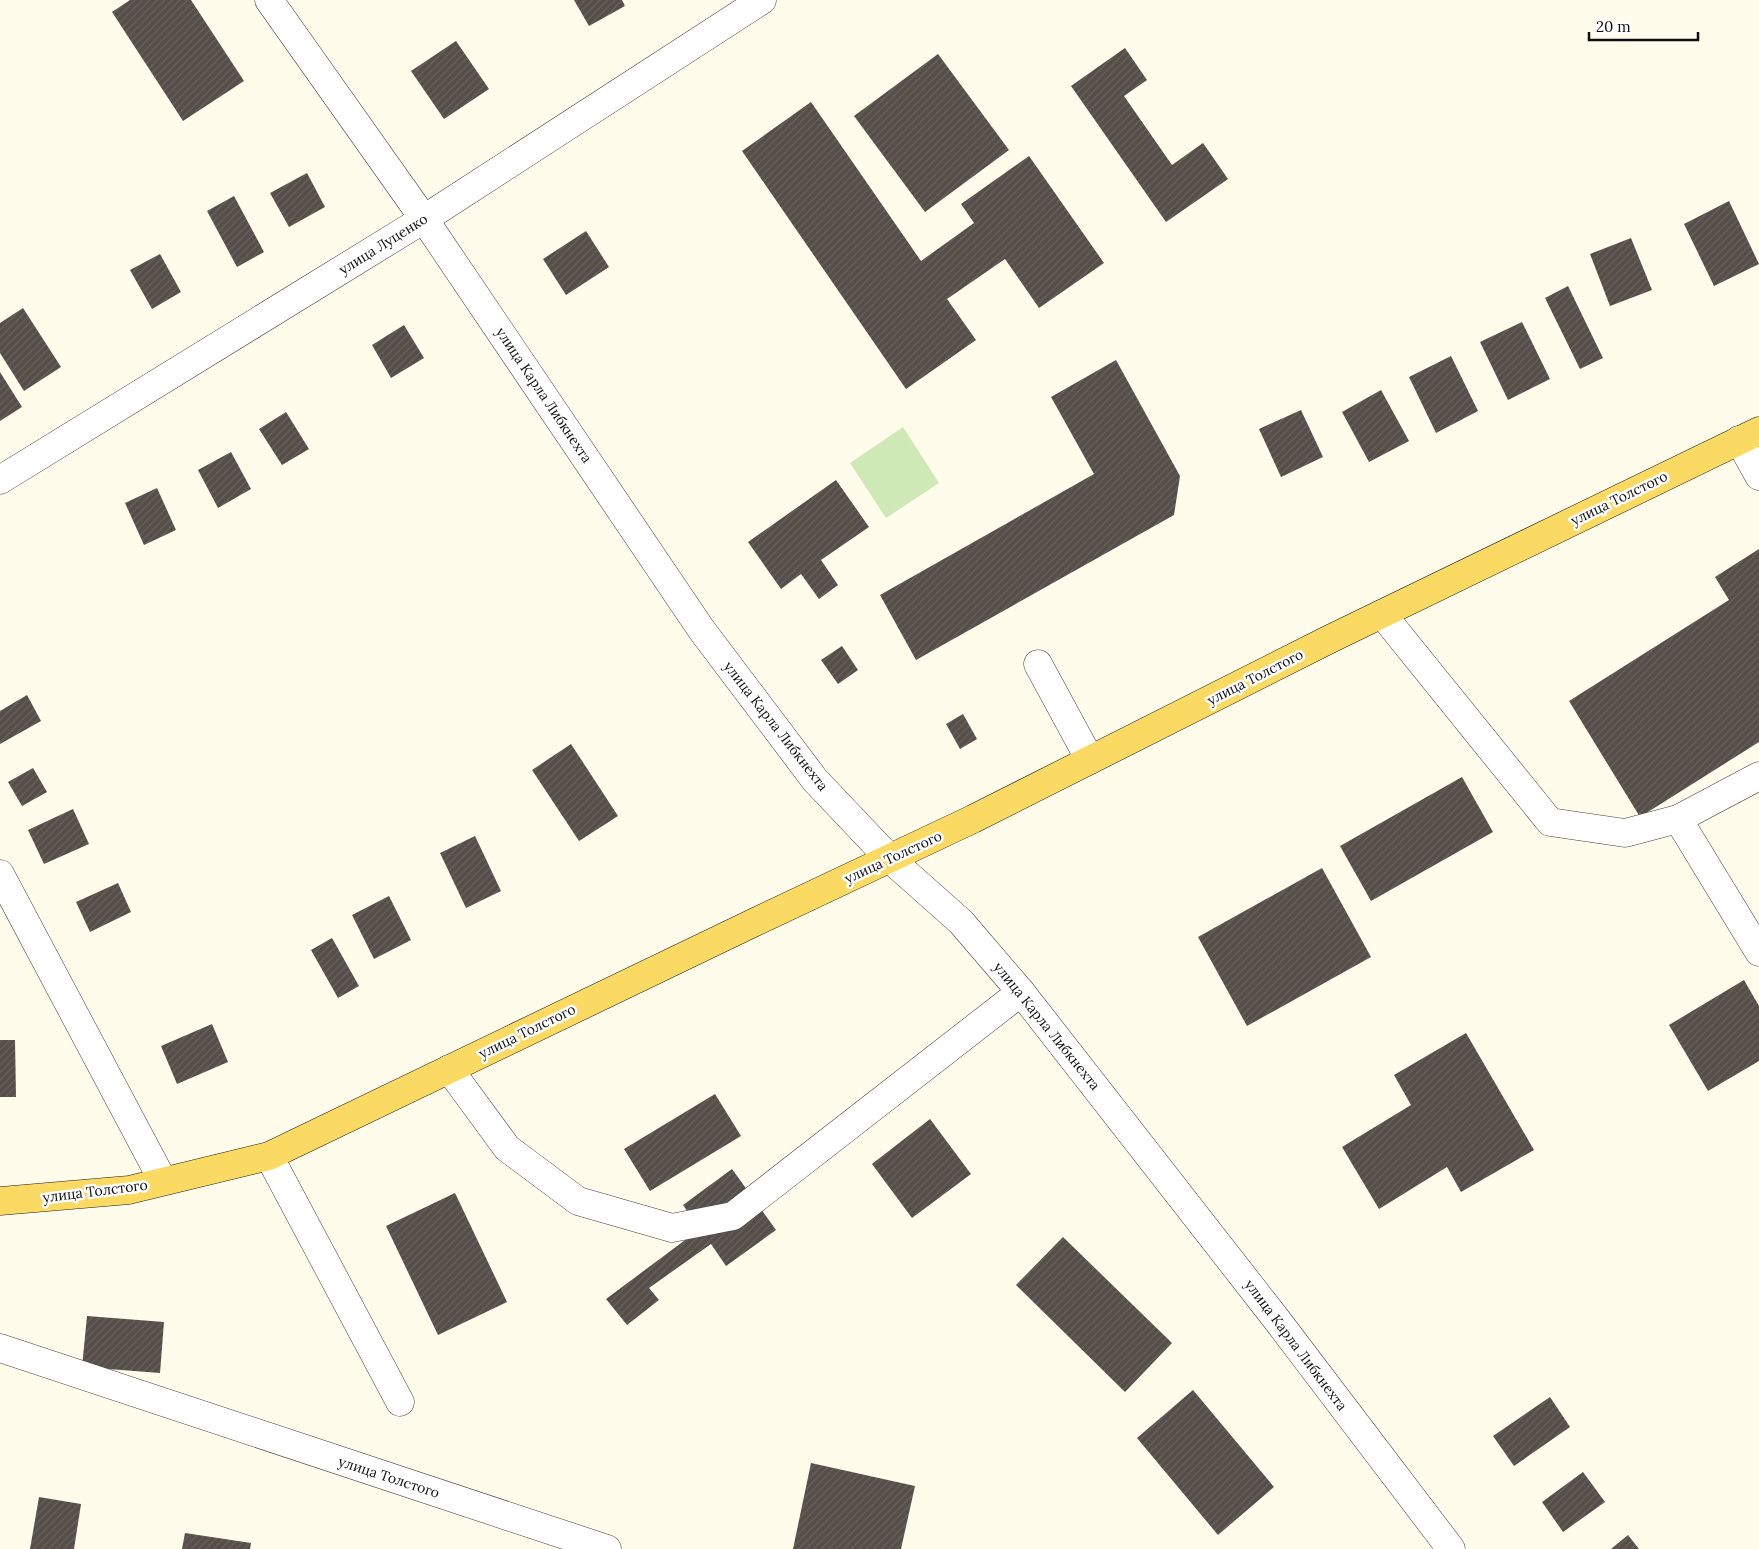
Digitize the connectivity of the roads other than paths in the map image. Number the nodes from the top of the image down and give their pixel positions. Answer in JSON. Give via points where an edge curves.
{"nodes":[{"id":1,"x":269,"y":0,"type":"edge"},
{"id":2,"x":762,"y":0,"type":"edge"},
{"id":3,"x":424,"y":219,"type":"junction"},
{"id":4,"x":1749,"y":436,"type":"edge"},
{"id":5,"x":1759,"y":476,"type":"edge"},
{"id":6,"x":0,"y":480,"type":"edge"},
{"id":7,"x":1382,"y":614,"type":"junction"},
{"id":8,"x":1038,"y":664,"type":"dead end"},
{"id":9,"x":1090,"y":760,"type":"junction"},
{"id":10,"x":1759,"y":776,"type":"edge"},
{"id":11,"x":1678,"y":819,"type":"junction"},
{"id":12,"x":889,"y":858,"type":"junction"},
{"id":13,"x":0,"y":874,"type":"edge"},
{"id":14,"x":1759,"y":952,"type":"edge"},
{"id":15,"x":1021,"y":992,"type":"junction"},
{"id":16,"x":449,"y":1069,"type":"junction"},
{"id":17,"x":269,"y":1156,"type":"junction"},
{"id":18,"x":163,"y":1182,"type":"junction"},
{"id":19,"x":0,"y":1201,"type":"edge"},
{"id":20,"x":0,"y":1348,"type":"edge"},
{"id":21,"x":400,"y":1402,"type":"dead end"},
{"id":22,"x":608,"y":1549,"type":"edge"},
{"id":23,"x":1451,"y":1549,"type":"edge"}],
"edges":[{"from":1,"to":3,"type":"street","name":"улица Карла Либкнехта"},
{"from":2,"to":3,"type":"street","name":"улица Луценко"},
{"from":3,"to":6,"type":"street","name":"улица Луценко"},
{"from":3,"to":12,"type":"street","name":"улица Карла Либкнехта","via":[[701,628],[815,780]]},
{"from":4,"to":5,"type":"street"},
{"from":4,"to":7,"type":"main road","name":"улица Толстого"},
{"from":7,"to":9,"type":"main road","name":"улица Толстого"},
{"from":7,"to":11,"type":"street","via":[[1550,822],[1625,833]]},
{"from":8,"to":9,"type":"street"},
{"from":9,"to":12,"type":"main road","name":"улица Толстого"},
{"from":10,"to":11,"type":"street"},
{"from":11,"to":14,"type":"street"},
{"from":12,"to":15,"type":"street","name":"улица Карла Либкнехта","via":[[962,922]]},
{"from":12,"to":16,"type":"main road","name":"улица Толстого"},
{"from":13,"to":18,"type":"street"},
{"from":15,"to":16,"type":"street","via":[[733,1216],[672,1228],[578,1201],[507,1148]]},
{"from":15,"to":23,"type":"street","name":"улица Карла Либкнехта"},
{"from":16,"to":17,"type":"main road","name":"улица Толстого"},
{"from":17,"to":18,"type":"main road","name":"улица Толстого"},
{"from":17,"to":21,"type":"street"},
{"from":18,"to":19,"type":"main road","name":"улица Толстого","via":[[129,1190]]},
{"from":20,"to":22,"type":"street","name":"улица Толстого"}]}
